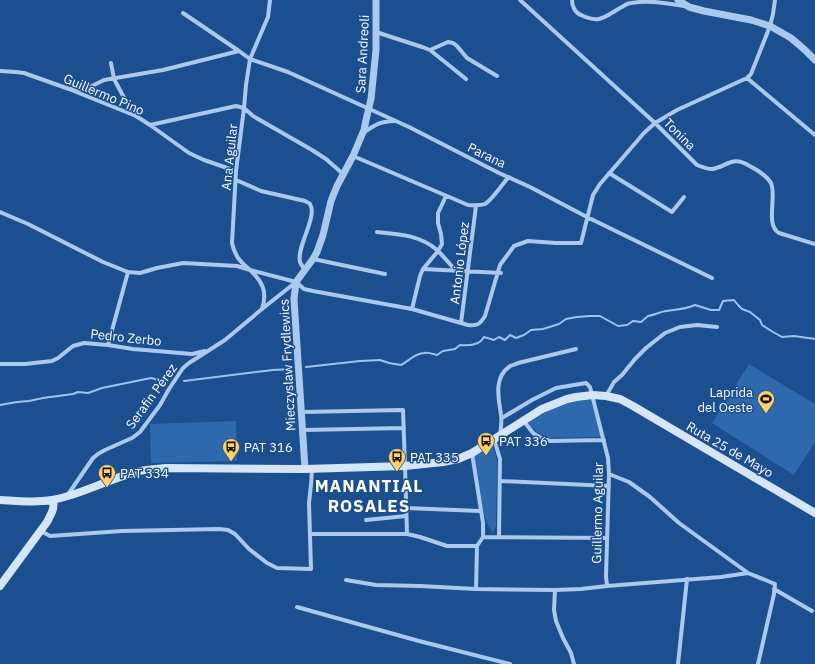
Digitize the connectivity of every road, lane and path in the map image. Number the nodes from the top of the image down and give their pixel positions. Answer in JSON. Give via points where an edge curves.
{"nodes":[{"id":1,"x":270,"y":0,"type":"edge"},
{"id":2,"x":376,"y":0,"type":"edge"},
{"id":3,"x":520,"y":0,"type":"edge"},
{"id":4,"x":572,"y":0,"type":"edge"},
{"id":5,"x":678,"y":0,"type":"edge"},
{"id":6,"x":775,"y":0,"type":"edge"},
{"id":7,"x":689,"y":6,"type":"junction"},
{"id":8,"x":183,"y":13,"type":"dead end"},
{"id":9,"x":770,"y":26,"type":"junction"},
{"id":10,"x":376,"y":32,"type":"junction"},
{"id":11,"x":430,"y":50,"type":"junction"},
{"id":12,"x":240,"y":51,"type":"junction"},
{"id":13,"x":250,"y":59,"type":"junction"},
{"id":14,"x":815,"y":60,"type":"edge"},
{"id":15,"x":111,"y":63,"type":"dead end"},
{"id":16,"x":0,"y":72,"type":"edge"},
{"id":17,"x":497,"y":76,"type":"dead end"},
{"id":18,"x":747,"y":78,"type":"junction"},
{"id":19,"x":114,"y":79,"type":"junction"},
{"id":20,"x":466,"y":79,"type":"dead end"},
{"id":21,"x":69,"y":89,"type":"junction"},
{"id":22,"x":244,"y":108,"type":"junction"},
{"id":23,"x":370,"y":109,"type":"junction"},
{"id":24,"x":136,"y":116,"type":"junction"},
{"id":25,"x":396,"y":121,"type":"junction"},
{"id":26,"x":654,"y":123,"type":"junction"},
{"id":27,"x":150,"y":125,"type":"junction"},
{"id":28,"x":361,"y":135,"type":"junction"},
{"id":29,"x":815,"y":135,"type":"edge"},
{"id":30,"x":353,"y":156,"type":"junction"},
{"id":31,"x":236,"y":172,"type":"junction"},
{"id":32,"x":609,"y":173,"type":"junction"},
{"id":33,"x":343,"y":174,"type":"junction"},
{"id":34,"x":509,"y":177,"type":"junction"},
{"id":35,"x":236,"y":180,"type":"junction"},
{"id":36,"x":446,"y":196,"type":"junction"},
{"id":37,"x":684,"y":197,"type":"dead end"},
{"id":38,"x":476,"y":206,"type":"junction"},
{"id":39,"x":0,"y":212,"type":"edge"},
{"id":40,"x":587,"y":216,"type":"junction"},
{"id":41,"x":377,"y":232,"type":"dead end"},
{"id":42,"x":815,"y":244,"type":"edge"},
{"id":43,"x":438,"y":251,"type":"junction"},
{"id":44,"x":313,"y":259,"type":"junction"},
{"id":45,"x":424,"y":269,"type":"junction"},
{"id":46,"x":250,"y":270,"type":"junction"},
{"id":47,"x":305,"y":270,"type":"junction"},
{"id":48,"x":456,"y":271,"type":"junction"},
{"id":49,"x":468,"y":271,"type":"junction"},
{"id":50,"x":128,"y":272,"type":"junction"},
{"id":51,"x":500,"y":273,"type":"junction"},
{"id":52,"x":385,"y":274,"type":"dead end"},
{"id":53,"x":712,"y":278,"type":"dead end"},
{"id":54,"x":296,"y":282,"type":"junction"},
{"id":55,"x":262,"y":309,"type":"junction"},
{"id":56,"x":412,"y":309,"type":"junction"},
{"id":57,"x":461,"y":323,"type":"junction"},
{"id":58,"x":717,"y":327,"type":"dead end"},
{"id":59,"x":108,"y":345,"type":"junction"},
{"id":60,"x":576,"y":349,"type":"dead end"},
{"id":61,"x":208,"y":351,"type":"junction"},
{"id":62,"x":0,"y":364,"type":"edge"},
{"id":63,"x":593,"y":395,"type":"junction"},
{"id":64,"x":606,"y":396,"type":"junction"},
{"id":65,"x":302,"y":412,"type":"junction"},
{"id":66,"x":502,"y":418,"type":"junction"},
{"id":67,"x":523,"y":420,"type":"junction"},
{"id":68,"x":404,"y":428,"type":"junction"},
{"id":69,"x":303,"y":430,"type":"junction"},
{"id":70,"x":497,"y":437,"type":"junction"},
{"id":71,"x":604,"y":440,"type":"junction"},
{"id":72,"x":472,"y":453,"type":"junction"},
{"id":73,"x":405,"y":466,"type":"junction"},
{"id":74,"x":308,"y":469,"type":"junction"},
{"id":75,"x":610,"y":474,"type":"junction"},
{"id":76,"x":500,"y":481,"type":"junction"},
{"id":77,"x":609,"y":486,"type":"junction"},
{"id":78,"x":67,"y":496,"type":"junction"},
{"id":79,"x":0,"y":500,"type":"edge"},
{"id":80,"x":53,"y":500,"type":"junction"},
{"id":81,"x":406,"y":508,"type":"junction"},
{"id":82,"x":480,"y":511,"type":"junction"},
{"id":83,"x":815,"y":513,"type":"edge"},
{"id":84,"x":406,"y":516,"type":"junction"},
{"id":85,"x":366,"y":520,"type":"dead end"},
{"id":86,"x":41,"y":531,"type":"junction"},
{"id":87,"x":310,"y":534,"type":"junction"},
{"id":88,"x":406,"y":534,"type":"junction"},
{"id":89,"x":499,"y":537,"type":"junction"},
{"id":90,"x":483,"y":538,"type":"junction"},
{"id":91,"x":607,"y":538,"type":"junction"},
{"id":92,"x":476,"y":546,"type":"junction"},
{"id":93,"x":748,"y":574,"type":"junction"},
{"id":94,"x":687,"y":579,"type":"junction"},
{"id":95,"x":346,"y":580,"type":"dead end"},
{"id":96,"x":0,"y":586,"type":"edge"},
{"id":97,"x":607,"y":586,"type":"junction"},
{"id":98,"x":476,"y":589,"type":"junction"},
{"id":99,"x":774,"y":589,"type":"junction"},
{"id":100,"x":555,"y":590,"type":"junction"},
{"id":101,"x":298,"y":607,"type":"dead end"},
{"id":102,"x":812,"y":611,"type":"dead end"},
{"id":103,"x":510,"y":664,"type":"edge"},
{"id":104,"x":574,"y":664,"type":"edge"},
{"id":105,"x":678,"y":664,"type":"edge"},
{"id":106,"x":758,"y":664,"type":"edge"}],
"edges":[{"from":1,"to":13,"type":"street","name":"Ana Aguilar","via":[[268,17]]},
{"from":2,"to":10,"type":"street","name":"Sara Andreoli"},
{"from":3,"to":26,"type":"street","name":"Tonina"},
{"from":4,"to":7,"type":"street","via":[[578,14],[598,20],[634,2],[657,1]]},
{"from":5,"to":7,"type":"street"},
{"from":6,"to":9,"type":"street"},
{"from":7,"to":9,"type":"street"},
{"from":8,"to":12,"type":"street","name":"Parana"},
{"from":9,"to":14,"type":"street","via":[[791,38]]},
{"from":9,"to":18,"type":"street","via":[[753,70]]},
{"from":10,"to":11,"type":"street"},
{"from":10,"to":23,"type":"street","name":"Sara Andreoli"},
{"from":11,"to":17,"type":"street","via":[[448,42],[453,43],[466,58]]},
{"from":11,"to":20,"type":"street"},
{"from":12,"to":13,"type":"street","name":"Parana"},
{"from":12,"to":19,"type":"street"},
{"from":13,"to":22,"type":"street","name":"Ana Aguilar"},
{"from":13,"to":23,"type":"street","name":"Parana","via":[[288,72]]},
{"from":15,"to":19,"type":"street"},
{"from":16,"to":21,"type":"street","name":"Guillermo Pino","via":[[24,73]]},
{"from":18,"to":26,"type":"street"},
{"from":18,"to":29,"type":"street"},
{"from":19,"to":21,"type":"street","via":[[104,80],[82,90]]},
{"from":19,"to":24,"type":"street"},
{"from":21,"to":24,"type":"street","name":"Guillermo Pino"},
{"from":22,"to":27,"type":"street","via":[[236,106]]},
{"from":22,"to":31,"type":"street","name":"Ana Aguilar"},
{"from":22,"to":33,"type":"street","via":[[253,116],[326,159]]},
{"from":23,"to":25,"type":"street","name":"Parana"},
{"from":23,"to":28,"type":"street","name":"Mieczyslaw Frydlewics"},
{"from":24,"to":27,"type":"street","name":"Guillermo Pino"},
{"from":25,"to":28,"type":"street","via":[[376,124]]},
{"from":25,"to":34,"type":"street","name":"Parana"},
{"from":26,"to":32,"type":"street"},
{"from":26,"to":42,"type":"street","name":"Tonina","via":[[697,165],[713,169],[740,161],[766,176],[773,193],[773,224],[776,231]]},
{"from":27,"to":31,"type":"street","name":"Guillermo Pino","via":[[189,153]]},
{"from":28,"to":30,"type":"street","name":"Mieczyslaw Frydlewics"},
{"from":30,"to":33,"type":"street","name":"Mieczyslaw Frydlewics"},
{"from":30,"to":36,"type":"street"},
{"from":31,"to":35,"type":"street","name":"Ana Aguilar"},
{"from":32,"to":37,"type":"street","via":[[672,212]]},
{"from":32,"to":40,"type":"street","via":[[593,194]]},
{"from":33,"to":44,"type":"street","name":"Mieczyslaw Frydlewics"},
{"from":34,"to":38,"type":"street","via":[[489,201]]},
{"from":34,"to":40,"type":"street","name":"Parana"},
{"from":35,"to":46,"type":"street","name":"Ana Aguilar","via":[[232,243],[237,257]]},
{"from":35,"to":47,"type":"street","via":[[261,191],[310,204],[312,213],[299,260]]},
{"from":36,"to":38,"type":"street"},
{"from":36,"to":43,"type":"street","via":[[438,213],[442,244]]},
{"from":38,"to":49,"type":"street","name":"Antonio López"},
{"from":39,"to":50,"type":"street"},
{"from":40,"to":51,"type":"street","via":[[581,243],[522,243],[514,246],[500,265]]},
{"from":40,"to":53,"type":"street","name":"Parana"},
{"from":41,"to":43,"type":"street","via":[[416,238]]},
{"from":43,"to":45,"type":"street"},
{"from":43,"to":48,"type":"street"},
{"from":44,"to":47,"type":"street","name":"Mieczyslaw Frydlewics"},
{"from":44,"to":52,"type":"street"},
{"from":45,"to":48,"type":"street"},
{"from":45,"to":56,"type":"street"},
{"from":46,"to":50,"type":"street","via":[[237,266],[183,263],[140,273]]},
{"from":46,"to":54,"type":"street"},
{"from":46,"to":55,"type":"street","name":"Ana Aguilar","via":[[262,283],[265,298]]},
{"from":47,"to":54,"type":"street","name":"Mieczyslaw Frydlewics"},
{"from":48,"to":49,"type":"street"},
{"from":49,"to":51,"type":"street"},
{"from":49,"to":57,"type":"street","name":"Antonio López"},
{"from":50,"to":59,"type":"street"},
{"from":51,"to":57,"type":"street","via":[[481,322],[475,325]]},
{"from":54,"to":55,"type":"street","name":"Serafin Pérez"},
{"from":54,"to":56,"type":"street","via":[[304,289]]},
{"from":54,"to":65,"type":"street","name":"Mieczyslaw Frydlewics","via":[[294,299]]},
{"from":55,"to":61,"type":"street","name":"Serafin Pérez"},
{"from":56,"to":57,"type":"street"},
{"from":58,"to":64,"type":"street","via":[[697,325],[680,327],[665,333],[640,353],[614,382]]},
{"from":59,"to":61,"type":"street","name":"Pedro Zerbo","via":[[192,354]]},
{"from":59,"to":62,"type":"street","name":"Pedro Zerbo","via":[[84,343],[73,346],[52,361]]},
{"from":60,"to":66,"type":"street","via":[[518,363],[503,372],[498,387]]},
{"from":61,"to":78,"type":"street","name":"Serafin Pérez","via":[[183,368],[140,432],[93,458]]},
{"from":63,"to":64,"type":"main road","name":"Ruta 25 de Mayo"},
{"from":63,"to":66,"type":"street","via":[[586,383],[556,388]]},
{"from":63,"to":67,"type":"main road","name":"Ruta 25 de Mayo","via":[[556,402]]},
{"from":63,"to":71,"type":"street","name":"Guillermo Aguilar"},
{"from":64,"to":83,"type":"main road","name":"Ruta 25 de Mayo","via":[[620,399],[633,406]]},
{"from":65,"to":68,"type":"street","via":[[403,410]]},
{"from":65,"to":69,"type":"street","name":"Mieczyslaw Frydlewics"},
{"from":66,"to":70,"type":"street"},
{"from":67,"to":70,"type":"main road","name":"Ruta 25 de Mayo"},
{"from":67,"to":71,"type":"street","via":[[533,433],[550,441]]},
{"from":68,"to":69,"type":"street"},
{"from":68,"to":73,"type":"street"},
{"from":69,"to":74,"type":"street","name":"Mieczyslaw Frydlewics"},
{"from":70,"to":72,"type":"main road","name":"Ruta 25 de Mayo"},
{"from":70,"to":76,"type":"street"},
{"from":71,"to":75,"type":"street","name":"Guillermo Aguilar"},
{"from":72,"to":73,"type":"main road","name":"Ruta 25 de Mayo","via":[[443,462]]},
{"from":72,"to":82,"type":"street"},
{"from":73,"to":74,"type":"main road","name":"Ruta 25 de Mayo"},
{"from":73,"to":81,"type":"street"},
{"from":74,"to":78,"type":"main road","name":"Ruta 25 de Mayo","via":[[149,469]]},
{"from":74,"to":87,"type":"street","via":[[311,484]]},
{"from":75,"to":77,"type":"street","name":"Guillermo Aguilar"},
{"from":75,"to":93,"type":"street","via":[[629,482],[650,497],[679,523]]},
{"from":76,"to":77,"type":"street"},
{"from":76,"to":89,"type":"street"},
{"from":77,"to":91,"type":"street","name":"Guillermo Aguilar"},
{"from":78,"to":80,"type":"main road","name":"Ruta 25 de Mayo"},
{"from":79,"to":80,"type":"main road","name":"Ruta 25 de Mayo"},
{"from":80,"to":86,"type":"main road","via":[[53,511]]},
{"from":81,"to":82,"type":"street"},
{"from":81,"to":84,"type":"street"},
{"from":82,"to":90,"type":"street"},
{"from":84,"to":85,"type":"street"},
{"from":84,"to":88,"type":"street"},
{"from":86,"to":87,"type":"street","via":[[50,536],[122,531],[228,530],[267,563],[277,568],[311,569]]},
{"from":86,"to":96,"type":"main road"},
{"from":87,"to":88,"type":"street"},
{"from":88,"to":92,"type":"street","via":[[447,546]]},
{"from":89,"to":90,"type":"street"},
{"from":89,"to":91,"type":"street"},
{"from":90,"to":92,"type":"street"},
{"from":91,"to":97,"type":"street","name":"Guillermo Aguilar"},
{"from":92,"to":98,"type":"street"},
{"from":93,"to":94,"type":"street"},
{"from":93,"to":99,"type":"street","via":[[775,584]]},
{"from":94,"to":97,"type":"street"},
{"from":94,"to":105,"type":"street"},
{"from":95,"to":98,"type":"street","via":[[376,585]]},
{"from":97,"to":100,"type":"street"},
{"from":98,"to":100,"type":"street"},
{"from":99,"to":102,"type":"street"},
{"from":99,"to":106,"type":"street"},
{"from":100,"to":104,"type":"street","via":[[556,621]]},
{"from":101,"to":103,"type":"street"}]}
